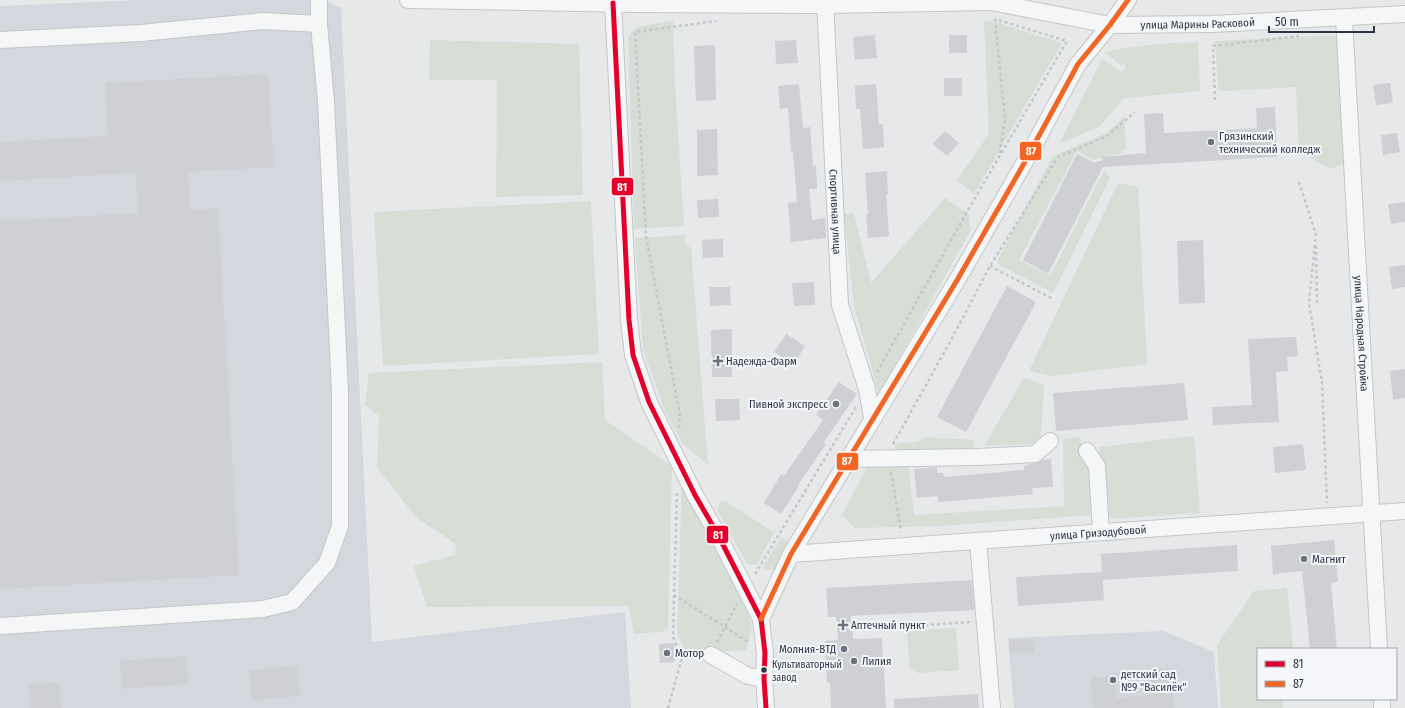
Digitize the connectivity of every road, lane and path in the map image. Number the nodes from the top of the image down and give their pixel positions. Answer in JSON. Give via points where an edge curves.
{"nodes":[{"id":1,"x":319,"y":0,"type":"edge"},
{"id":2,"x":408,"y":0,"type":"edge"},
{"id":3,"x":1128,"y":0,"type":"edge"},
{"id":4,"x":570,"y":1,"type":"edge"},
{"id":5,"x":636,"y":2,"type":"edge"},
{"id":6,"x":825,"y":2,"type":"edge"},
{"id":7,"x":613,"y":3,"type":"junction"},
{"id":8,"x":991,"y":7,"type":"edge"},
{"id":9,"x":1405,"y":14,"type":"edge"},
{"id":10,"x":1344,"y":18,"type":"junction"},
{"id":11,"x":995,"y":19,"type":"junction"},
{"id":12,"x":718,"y":20,"type":"dead end"},
{"id":13,"x":319,"y":24,"type":"junction"},
{"id":14,"x":1110,"y":25,"type":"junction"},
{"id":15,"x":0,"y":40,"type":"edge"},
{"id":16,"x":1213,"y":46,"type":"dead end"},
{"id":17,"x":1215,"y":100,"type":"dead end"},
{"id":18,"x":1135,"y":112,"type":"dead end"},
{"id":19,"x":998,"y":159,"type":"junction"},
{"id":20,"x":1299,"y":182,"type":"dead end"},
{"id":21,"x":1316,"y":233,"type":"junction"},
{"id":22,"x":990,"y":266,"type":"junction"},
{"id":23,"x":1053,"y":299,"type":"dead end"},
{"id":24,"x":1317,"y":303,"type":"dead end"},
{"id":25,"x":867,"y":389,"type":"junction"},
{"id":26,"x":872,"y":418,"type":"junction"},
{"id":27,"x":679,"y":430,"type":"dead end"},
{"id":28,"x":1050,"y":441,"type":"dead end"},
{"id":29,"x":1087,"y":451,"type":"dead end"},
{"id":30,"x":888,"y":458,"type":"junction"},
{"id":31,"x":848,"y":459,"type":"junction"},
{"id":32,"x":677,"y":493,"type":"dead end"},
{"id":33,"x":1405,"y":511,"type":"edge"},
{"id":34,"x":1371,"y":514,"type":"junction"},
{"id":35,"x":1327,"y":517,"type":"junction"},
{"id":36,"x":1101,"y":532,"type":"junction"},
{"id":37,"x":978,"y":541,"type":"junction"},
{"id":38,"x":903,"y":546,"type":"junction"},
{"id":39,"x":791,"y":554,"type":"junction"},
{"id":40,"x":745,"y":589,"type":"junction"},
{"id":41,"x":674,"y":595,"type":"junction"},
{"id":42,"x":761,"y":619,"type":"junction"},
{"id":43,"x":985,"y":621,"type":"junction"},
{"id":44,"x":0,"y":626,"type":"edge"},
{"id":45,"x":901,"y":627,"type":"dead end"},
{"id":46,"x":725,"y":628,"type":"junction"},
{"id":47,"x":1379,"y":648,"type":"edge"},
{"id":48,"x":765,"y":653,"type":"junction"},
{"id":49,"x":710,"y":655,"type":"junction"},
{"id":50,"x":682,"y":658,"type":"junction"},
{"id":51,"x":764,"y":679,"type":"junction"},
{"id":52,"x":668,"y":708,"type":"edge"},
{"id":53,"x":766,"y":708,"type":"edge"},
{"id":54,"x":992,"y":708,"type":"edge"}],
"edges":[{"from":1,"to":13,"type":"street"},
{"from":2,"to":4,"type":"street","name":"улица Марины Расковой"},
{"from":3,"to":14,"type":"street"},
{"from":4,"to":7,"type":"street","name":"улица Марины Расковой"},
{"from":5,"to":6,"type":"street","name":"улица Марины Расковой"},
{"from":5,"to":7,"type":"street","name":"улица Марины Расковой"},
{"from":6,"to":8,"type":"street","name":"улица Марины Расковой"},
{"from":6,"to":25,"type":"street","name":"Спортивная улица","via":[[840,305]]},
{"from":7,"to":40,"type":"street","via":[[629,320],[633,355],[649,402]]},
{"from":8,"to":11,"type":"path"},
{"from":8,"to":14,"type":"street","name":"улица Марины Расковой"},
{"from":9,"to":10,"type":"street","name":"улица Марины Расковой"},
{"from":10,"to":14,"type":"street","name":"улица Марины Расковой","via":[[1212,24]]},
{"from":10,"to":34,"type":"street","name":"улица Народная Стройка"},
{"from":11,"to":19,"type":"path","via":[[1005,120]]},
{"from":11,"to":19,"type":"path","via":[[1067,41]]},
{"from":12,"to":27,"type":"path","via":[[636,32],[646,236],[680,414]]},
{"from":13,"to":15,"type":"street","via":[[263,21],[141,33]]},
{"from":13,"to":44,"type":"street","via":[[326,102],[340,391],[340,526],[327,563],[292,602],[263,609]]},
{"from":14,"to":26,"type":"street","via":[[1078,64],[956,282]]},
{"from":16,"to":17,"type":"path"},
{"from":18,"to":22,"type":"path","via":[[1107,136],[1058,157]]},
{"from":19,"to":25,"type":"path"},
{"from":20,"to":21,"type":"path"},
{"from":21,"to":24,"type":"path"},
{"from":21,"to":35,"type":"path","via":[[1309,303],[1322,383]]},
{"from":22,"to":23,"type":"path"},
{"from":22,"to":30,"type":"path"},
{"from":25,"to":26,"type":"street","name":"Спортивная улица"},
{"from":25,"to":40,"type":"path"},
{"from":26,"to":31,"type":"street"},
{"from":28,"to":30,"type":"street","via":[[1035,454]]},
{"from":29,"to":36,"type":"street","via":[[1097,466]]},
{"from":30,"to":31,"type":"street"},
{"from":30,"to":38,"type":"path"},
{"from":31,"to":39,"type":"street"},
{"from":32,"to":41,"type":"path"},
{"from":33,"to":34,"type":"street","name":"улица Гризодубовой"},
{"from":34,"to":35,"type":"street","name":"улица Гризодубовой"},
{"from":34,"to":47,"type":"street","name":"улица Народная Стройка"},
{"from":35,"to":36,"type":"street","name":"улица Гризодубовой"},
{"from":36,"to":37,"type":"street","name":"улица Гризодубовой"},
{"from":37,"to":38,"type":"street","name":"улица Гризодубовой"},
{"from":37,"to":43,"type":"street"},
{"from":38,"to":39,"type":"street","name":"улица Гризодубовой"},
{"from":39,"to":42,"type":"street"},
{"from":40,"to":42,"type":"street"},
{"from":40,"to":46,"type":"path"},
{"from":41,"to":46,"type":"path"},
{"from":41,"to":50,"type":"path","via":[[673,637]]},
{"from":42,"to":48,"type":"street"},
{"from":43,"to":45,"type":"path"},
{"from":43,"to":54,"type":"street"},
{"from":46,"to":48,"type":"path"},
{"from":46,"to":49,"type":"path"},
{"from":48,"to":51,"type":"street"},
{"from":49,"to":50,"type":"path"},
{"from":49,"to":51,"type":"street","via":[[748,676]]},
{"from":50,"to":52,"type":"path"},
{"from":51,"to":53,"type":"street"}]}
